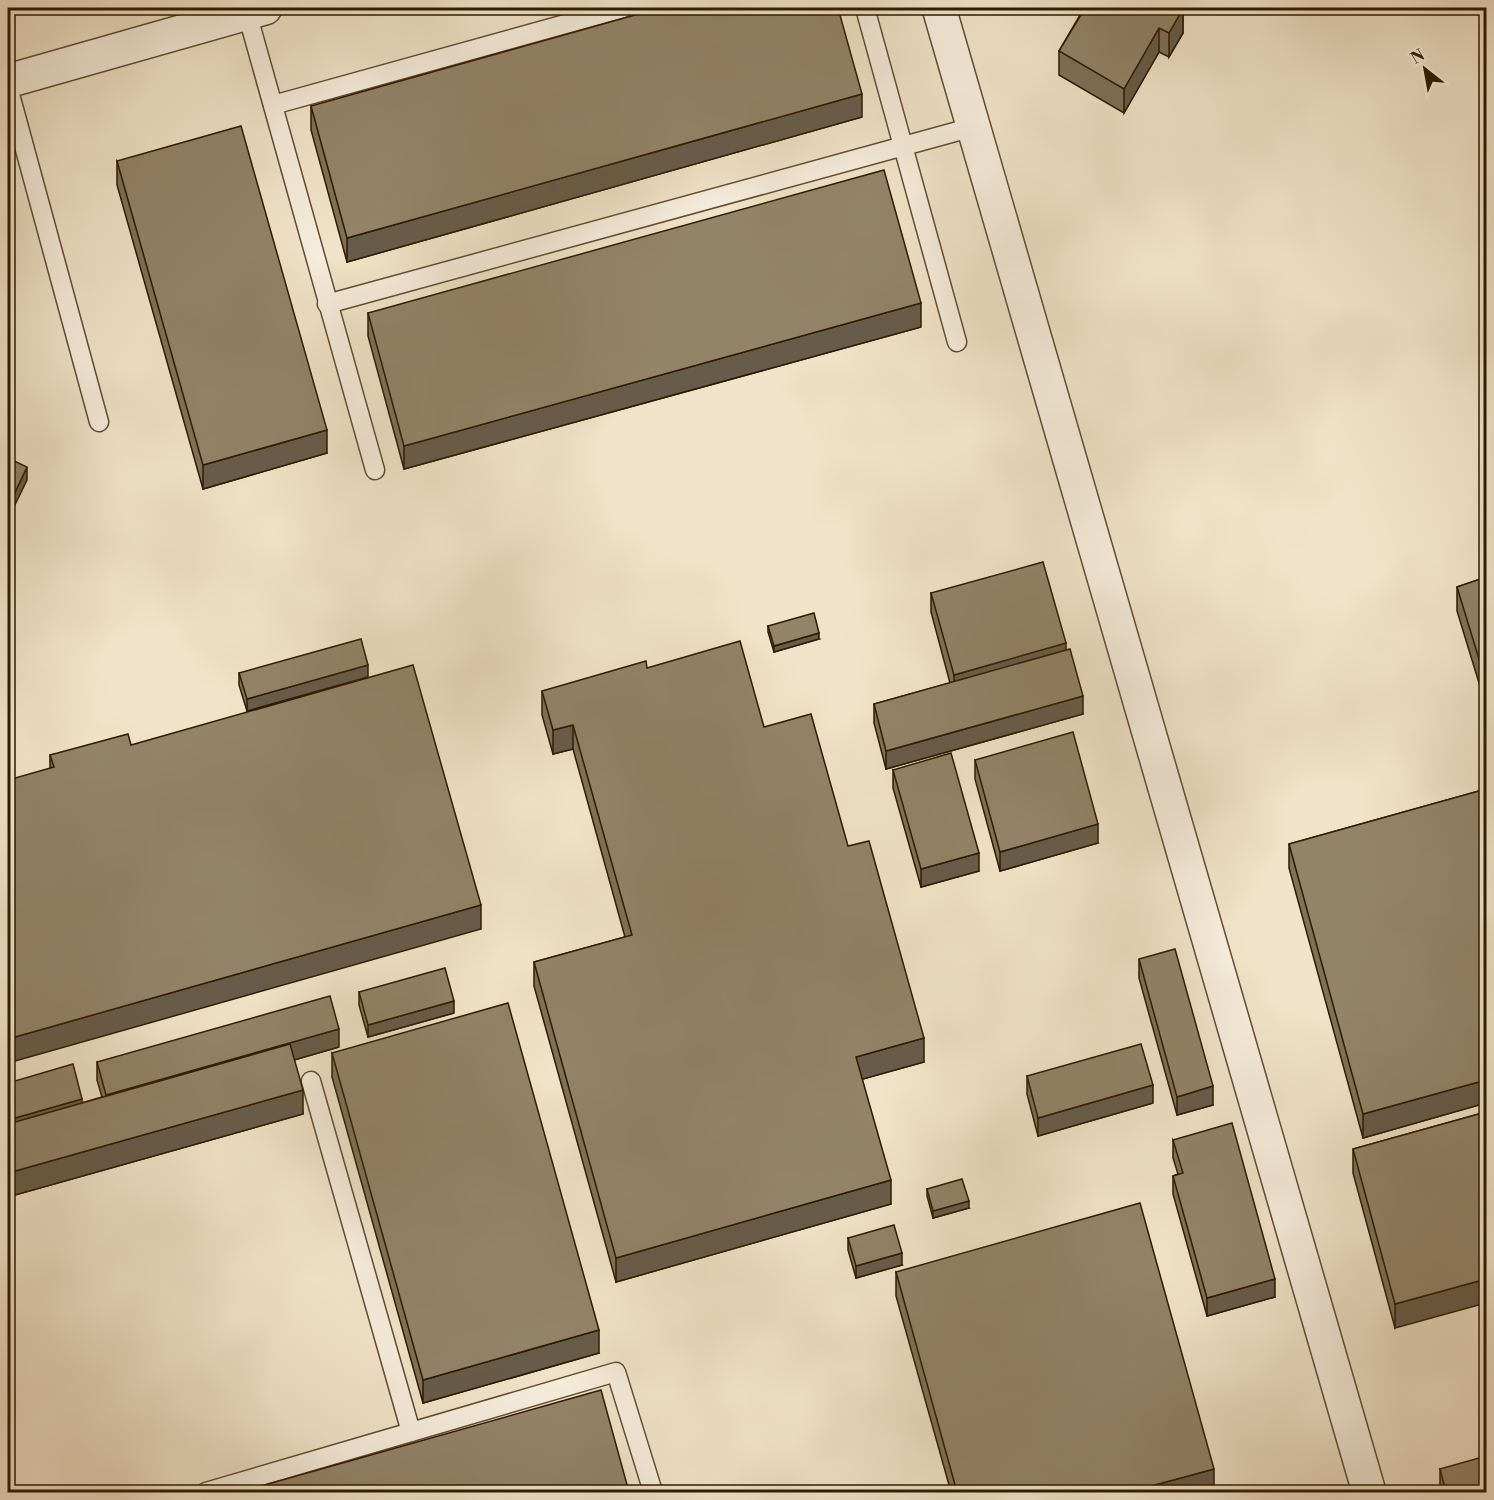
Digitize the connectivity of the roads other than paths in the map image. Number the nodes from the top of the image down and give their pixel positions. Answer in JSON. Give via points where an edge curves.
{"nodes":[{"id":1,"x":623,"y":8,"type":"edge"},
{"id":2,"x":865,"y":8,"type":"edge"},
{"id":3,"x":939,"y":8,"type":"edge"},
{"id":4,"x":256,"y":10,"type":"edge"},
{"id":5,"x":8,"y":81,"type":"edge"},
{"id":6,"x":8,"y":87,"type":"edge"},
{"id":7,"x":273,"y":105,"type":"junction"},
{"id":8,"x":973,"y":127,"type":"junction"},
{"id":9,"x":903,"y":146,"type":"junction"},
{"id":10,"x":327,"y":304,"type":"junction"},
{"id":11,"x":957,"y":342,"type":"dead end"},
{"id":12,"x":99,"y":422,"type":"dead end"},
{"id":13,"x":375,"y":470,"type":"dead end"},
{"id":14,"x":311,"y":1081,"type":"dead end"},
{"id":15,"x":411,"y":1432,"type":"junction"},
{"id":16,"x":206,"y":1492,"type":"edge"},
{"id":17,"x":653,"y":1492,"type":"edge"},
{"id":18,"x":1369,"y":1492,"type":"edge"}],
"edges":[{"from":1,"to":7,"type":"lane"},
{"from":2,"to":9,"type":"lane"},
{"from":3,"to":8,"type":"street"},
{"from":4,"to":5,"type":"street"},
{"from":4,"to":7,"type":"lane"},
{"from":6,"to":12,"type":"lane"},
{"from":7,"to":10,"type":"lane"},
{"from":8,"to":9,"type":"lane"},
{"from":8,"to":18,"type":"street"},
{"from":9,"to":10,"type":"lane"},
{"from":9,"to":11,"type":"lane"},
{"from":10,"to":13,"type":"lane"},
{"from":14,"to":15,"type":"lane"},
{"from":15,"to":16,"type":"lane"},
{"from":15,"to":17,"type":"lane","via":[[616,1372]]}]}
